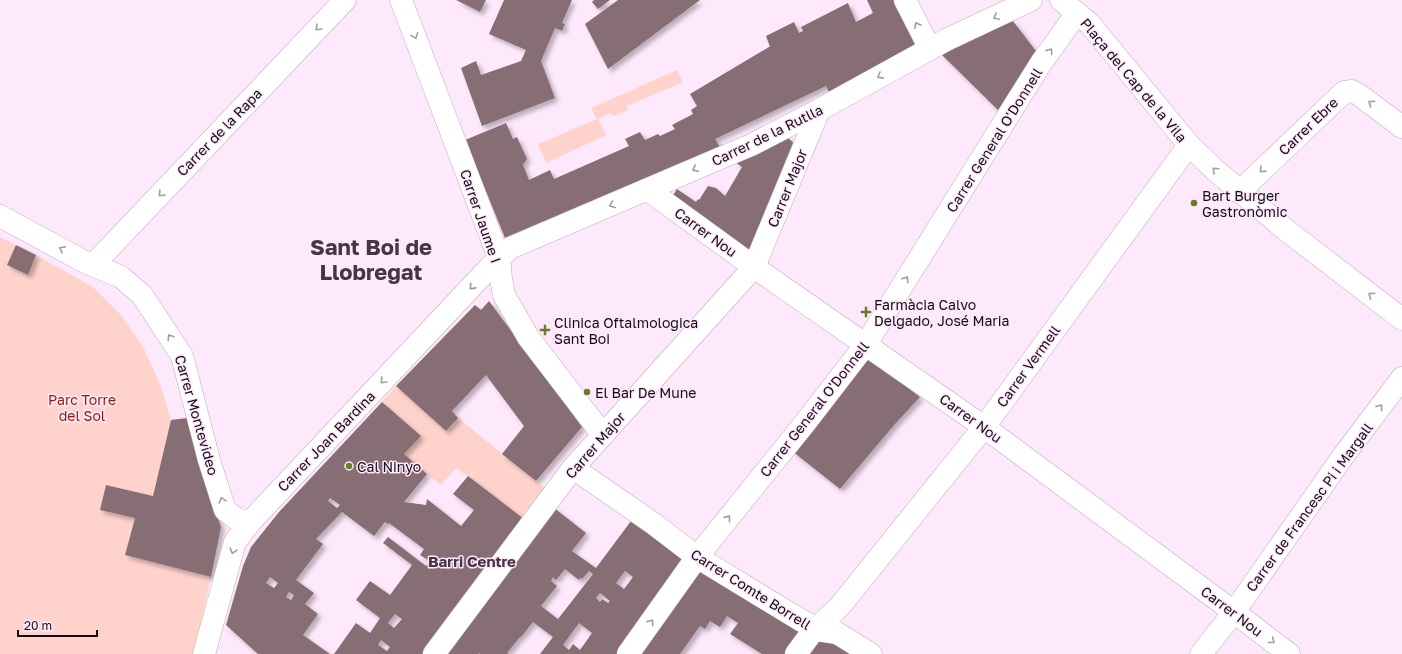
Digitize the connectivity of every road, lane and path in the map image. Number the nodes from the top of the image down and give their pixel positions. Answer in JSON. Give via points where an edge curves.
{"nodes":[{"id":1,"x":345,"y":0,"type":"edge"},
{"id":2,"x":401,"y":0,"type":"edge"},
{"id":3,"x":905,"y":0,"type":"edge"},
{"id":4,"x":1031,"y":0,"type":"edge"},
{"id":5,"x":1069,"y":6,"type":"edge"},
{"id":6,"x":930,"y":49,"type":"junction"},
{"id":7,"x":819,"y":110,"type":"junction"},
{"id":8,"x":1402,"y":127,"type":"edge"},
{"id":9,"x":1189,"y":145,"type":"junction"},
{"id":10,"x":648,"y":190,"type":"junction"},
{"id":11,"x":1239,"y":192,"type":"junction"},
{"id":12,"x":0,"y":216,"type":"edge"},
{"id":13,"x":499,"y":258,"type":"junction"},
{"id":14,"x":93,"y":265,"type":"junction"},
{"id":15,"x":754,"y":267,"type":"junction"},
{"id":16,"x":1402,"y":319,"type":"edge"},
{"id":17,"x":866,"y":344,"type":"junction"},
{"id":18,"x":1402,"y":378,"type":"edge"},
{"id":19,"x":984,"y":426,"type":"junction"},
{"id":20,"x":603,"y":435,"type":"junction"},
{"id":21,"x":573,"y":468,"type":"junction"},
{"id":22,"x":251,"y":521,"type":"junction"},
{"id":23,"x":697,"y":557,"type":"junction"},
{"id":24,"x":1234,"y":612,"type":"junction"},
{"id":25,"x":817,"y":630,"type":"junction"},
{"id":26,"x":204,"y":654,"type":"edge"},
{"id":27,"x":434,"y":654,"type":"edge"},
{"id":28,"x":628,"y":654,"type":"edge"},
{"id":29,"x":796,"y":654,"type":"edge"},
{"id":30,"x":871,"y":654,"type":"edge"},
{"id":31,"x":1201,"y":654,"type":"edge"},
{"id":32,"x":1289,"y":654,"type":"edge"}],
"edges":[{"from":1,"to":14,"type":"street","name":"Carrer de la Rapa","one_way":true},
{"from":2,"to":13,"type":"street","name":"Carrer Jaume I","one_way":true},
{"from":6,"to":3,"type":"street","one_way":true},
{"from":4,"to":6,"type":"street","name":"Carrer de la Rutlla","one_way":true},
{"from":5,"to":9,"type":"street","name":"Plaça del Cap de la Vila","via":[[1089,23]]},
{"from":17,"to":5,"type":"street","name":"Carrer General O'Donnell","one_way":true,"via":[[1041,63]]},
{"from":6,"to":7,"type":"street","name":"Carrer de la Rutlla","one_way":true},
{"from":7,"to":10,"type":"street","name":"Carrer de la Rutlla","one_way":true,"via":[[751,145]]},
{"from":7,"to":15,"type":"street","name":"Carrer Major"},
{"from":8,"to":11,"type":"street","name":"Carrer Ebre","one_way":true,"via":[[1352,90],[1344,92]]},
{"from":11,"to":9,"type":"street","name":"Plaça del Cap de la Vila","one_way":true},
{"from":9,"to":19,"type":"street","name":"Carrer Vermell"},
{"from":10,"to":13,"type":"street","name":"Carrer de la Rutlla","one_way":true,"via":[[510,248]]},
{"from":10,"to":15,"type":"street","name":"Carrer Nou"},
{"from":16,"to":11,"type":"street","name":"Plaça del Cap de la Vila","one_way":true},
{"from":14,"to":12,"type":"street","name":"Carrer Montevideo","one_way":true},
{"from":13,"to":20,"type":"street","name":"Carrer Jaume I","via":[[504,295],[528,337]]},
{"from":13,"to":22,"type":"street","name":"Carrer Joan Bardina","one_way":true},
{"from":22,"to":14,"type":"street","name":"Carrer Montevideo","one_way":true,"via":[[238,520],[225,510],[182,356],[138,292],[121,277]]},
{"from":15,"to":17,"type":"street","name":"Carrer Nou"},
{"from":15,"to":20,"type":"street","name":"Carrer Major"},
{"from":17,"to":19,"type":"street","name":"Carrer Nou"},
{"from":23,"to":17,"type":"street","name":"Carrer General O'Donnell","one_way":true},
{"from":24,"to":18,"type":"street","name":"Carrer de Francesc Pi i Margall","one_way":true,"via":[[1344,455]]},
{"from":19,"to":24,"type":"street","name":"Carrer Nou"},
{"from":19,"to":25,"type":"street","name":"Carrer Vermell","via":[[840,606]]},
{"from":20,"to":21,"type":"street","name":"Carrer Major"},
{"from":21,"to":23,"type":"street","name":"Carrer Comte Borrell"},
{"from":21,"to":27,"type":"street","name":"Carrer Major"},
{"from":22,"to":26,"type":"street","name":"Carrer Joan Bardina","one_way":true,"via":[[235,542]]},
{"from":23,"to":25,"type":"street","name":"Carrer Comte Borrell"},
{"from":28,"to":23,"type":"street","name":"Carrer General O'Donnell","one_way":true},
{"from":24,"to":31,"type":"street","name":"Carrer de Francesc Pi i Margall"},
{"from":24,"to":32,"type":"street","name":"Carrer Nou","one_way":true},
{"from":25,"to":29,"type":"street","name":"Carrer Vermell"},
{"from":25,"to":30,"type":"street","name":"Carrer Comte Borrell","via":[[837,633]]}]}
